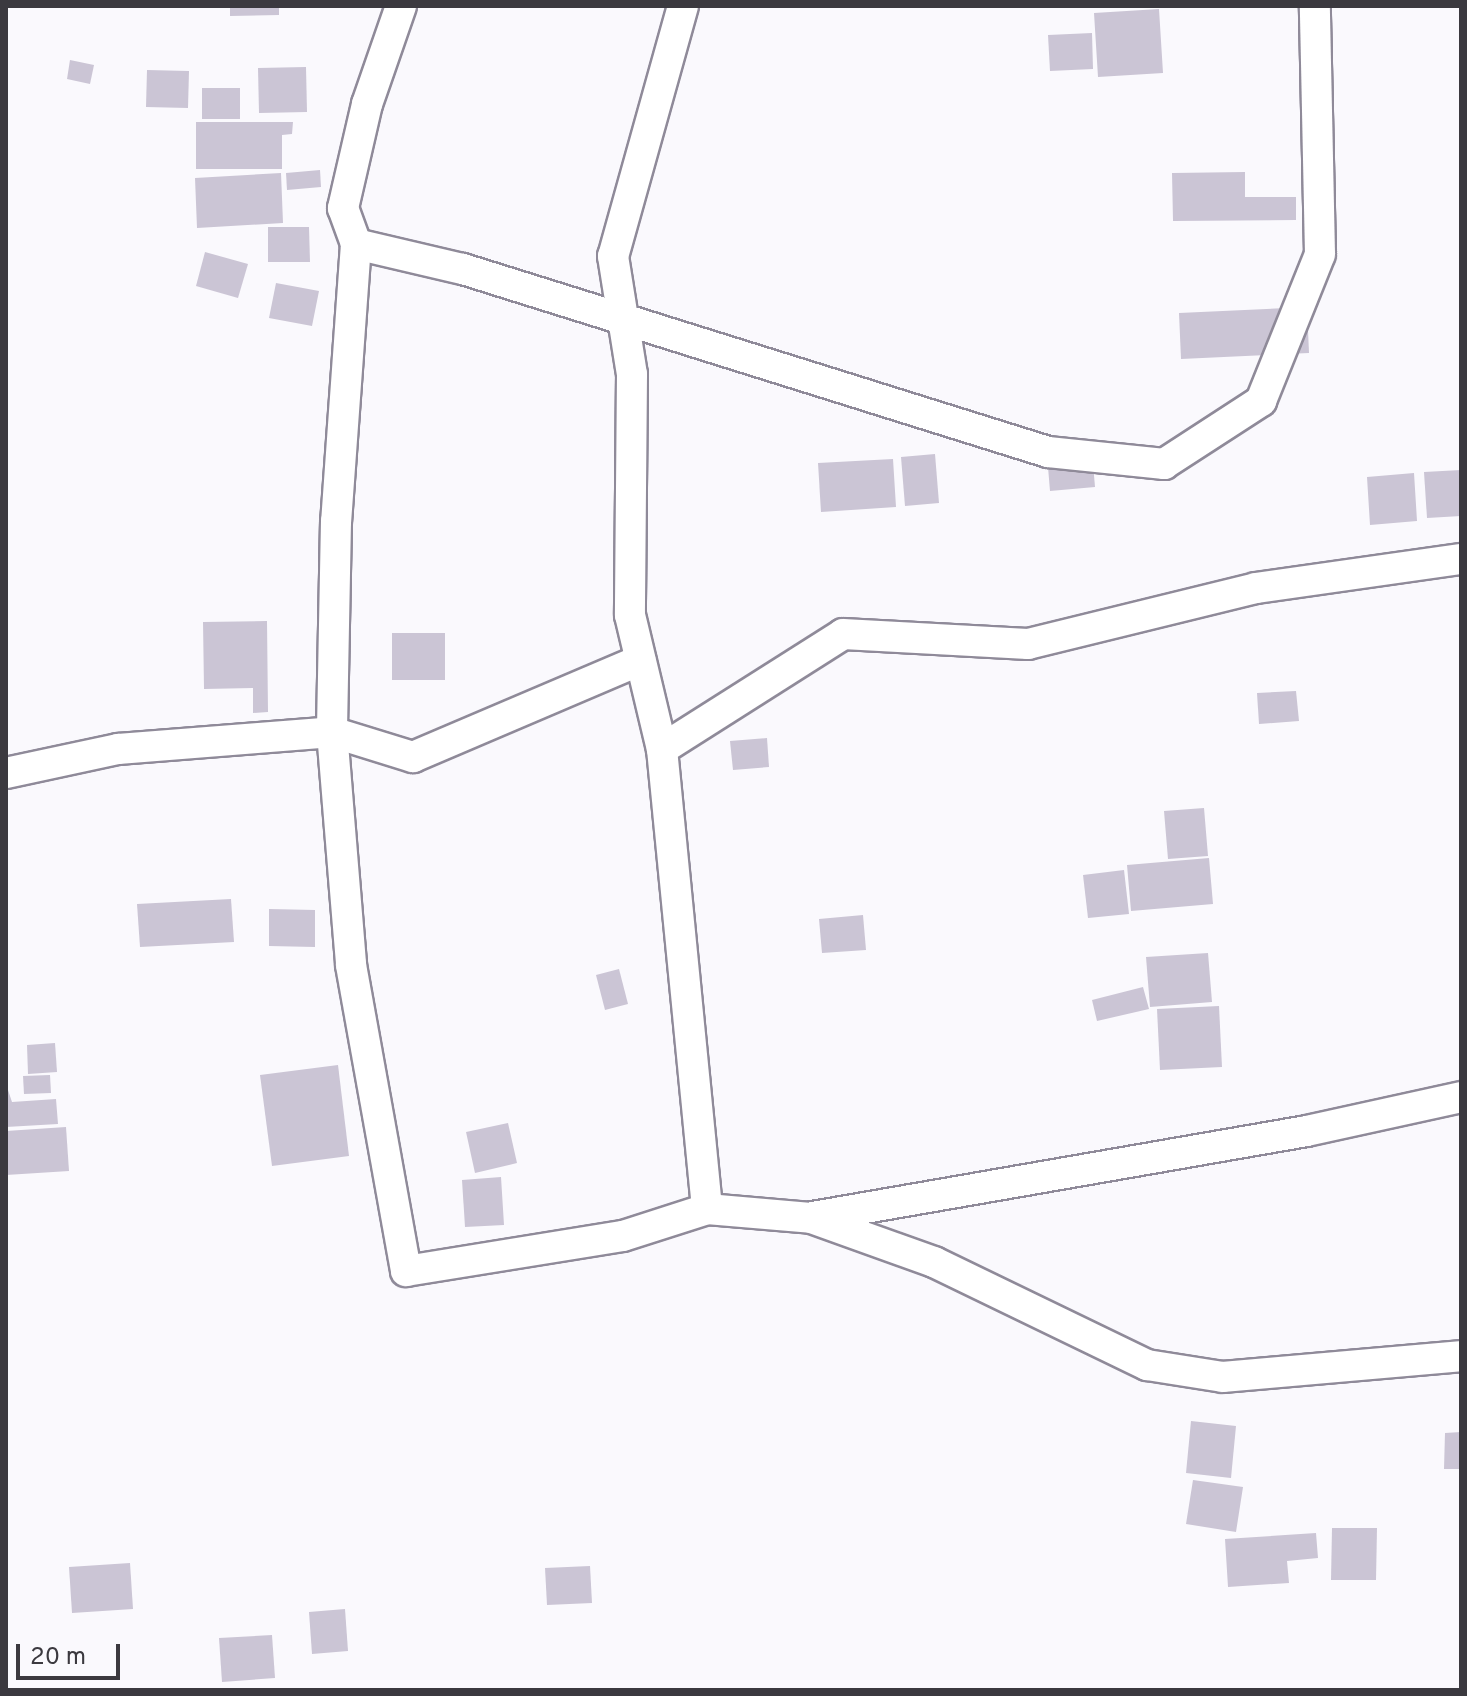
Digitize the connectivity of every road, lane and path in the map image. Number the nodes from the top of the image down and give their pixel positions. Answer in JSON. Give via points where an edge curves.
{"nodes":[{"id":1,"x":401,"y":6,"type":"edge"},
{"id":2,"x":683,"y":6,"type":"edge"},
{"id":3,"x":1315,"y":6,"type":"edge"},
{"id":4,"x":356,"y":244,"type":"junction"},
{"id":5,"x":623,"y":321,"type":"junction"},
{"id":6,"x":1461,"y":559,"type":"edge"},
{"id":7,"x":640,"y":660,"type":"junction"},
{"id":8,"x":332,"y":732,"type":"junction"},
{"id":9,"x":662,"y":749,"type":"junction"},
{"id":10,"x":6,"y":773,"type":"edge"},
{"id":11,"x":1461,"y":1097,"type":"edge"},
{"id":12,"x":707,"y":1209,"type":"junction"},
{"id":13,"x":811,"y":1218,"type":"junction"},
{"id":14,"x":1461,"y":1356,"type":"edge"}],
"edges":[{"from":1,"to":4,"type":"street","via":[[367,104],[343,208]]},
{"from":2,"to":5,"type":"street","via":[[613,256]]},
{"from":3,"to":5,"type":"street","via":[[1320,254],[1261,401],[1164,464],[1048,452]]},
{"from":4,"to":5,"type":"street","via":[[463,269]]},
{"from":4,"to":8,"type":"street","via":[[336,521]]},
{"from":5,"to":7,"type":"street","via":[[632,374],[630,615]]},
{"from":6,"to":9,"type":"street","via":[[1256,588],[1028,644],[843,634]]},
{"from":7,"to":8,"type":"street","via":[[413,757]]},
{"from":7,"to":9,"type":"street"},
{"from":8,"to":10,"type":"street","via":[[118,749]]},
{"from":8,"to":12,"type":"street","via":[[351,965],[406,1271],[623,1236]]},
{"from":9,"to":12,"type":"street"},
{"from":11,"to":13,"type":"street","via":[[1307,1131]]},
{"from":12,"to":13,"type":"street"},
{"from":13,"to":14,"type":"street","via":[[934,1262],[1147,1365],[1223,1377]]}]}
